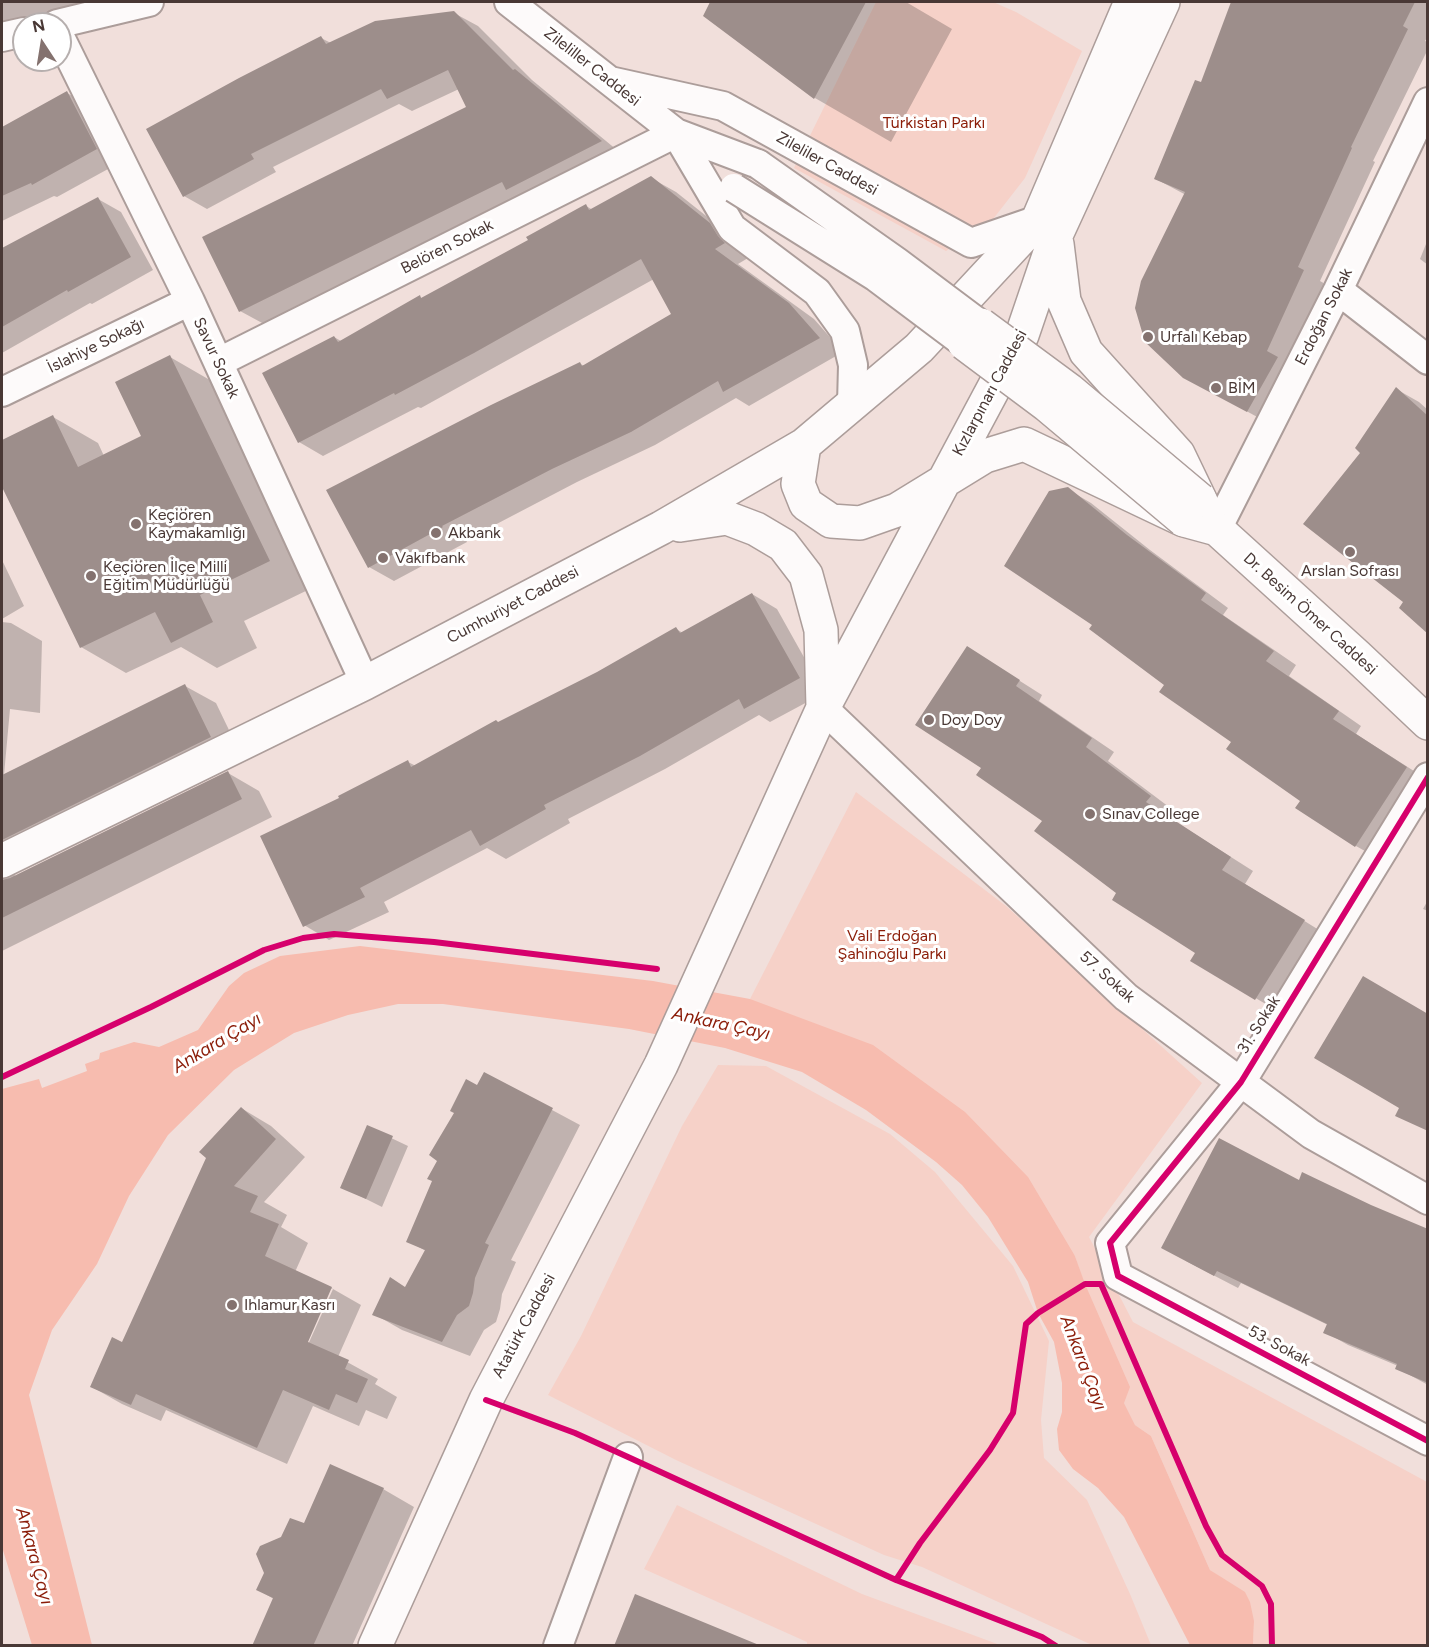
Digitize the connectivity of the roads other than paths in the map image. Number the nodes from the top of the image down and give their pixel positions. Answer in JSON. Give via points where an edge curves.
{"nodes":[{"id":1,"x":149,"y":2,"type":"edge"},
{"id":2,"x":509,"y":2,"type":"edge"},
{"id":3,"x":1131,"y":2,"type":"edge"},
{"id":4,"x":1163,"y":2,"type":"edge"},
{"id":5,"x":72,"y":20,"type":"edge"},
{"id":6,"x":72,"y":61,"type":"edge"},
{"id":7,"x":610,"y":81,"type":"junction"},
{"id":8,"x":1428,"y":102,"type":"edge"},
{"id":9,"x":676,"y":133,"type":"junction"},
{"id":10,"x":1047,"y":227,"type":"junction"},
{"id":11,"x":1338,"y":290,"type":"junction"},
{"id":12,"x":190,"y":301,"type":"junction"},
{"id":13,"x":973,"y":334,"type":"junction"},
{"id":14,"x":1428,"y":360,"type":"edge"},
{"id":15,"x":219,"y":362,"type":"junction"},
{"id":16,"x":2,"y":392,"type":"edge"},
{"id":17,"x":852,"y":404,"type":"junction"},
{"id":18,"x":804,"y":445,"type":"junction"},
{"id":19,"x":942,"y":484,"type":"junction"},
{"id":20,"x":1192,"y":510,"type":"junction"},
{"id":21,"x":661,"y":528,"type":"junction"},
{"id":22,"x":1217,"y":529,"type":"junction"},
{"id":23,"x":365,"y":683,"type":"junction"},
{"id":24,"x":823,"y":708,"type":"junction"},
{"id":25,"x":1428,"y":723,"type":"edge"},
{"id":26,"x":1428,"y":777,"type":"edge"},
{"id":27,"x":2,"y":861,"type":"edge"},
{"id":28,"x":699,"y":978,"type":"joint"},
{"id":29,"x":1241,"y":1082,"type":"junction"},
{"id":30,"x":1428,"y":1200,"type":"edge"},
{"id":31,"x":1118,"y":1276,"type":"joint"},
{"id":32,"x":1428,"y":1441,"type":"edge"},
{"id":33,"x":628,"y":1457,"type":"dead end"},
{"id":34,"x":375,"y":1646,"type":"edge"},
{"id":35,"x":558,"y":1646,"type":"edge"}],
"edges":[{"from":1,"to":5,"type":"street"},
{"from":2,"to":7,"type":"street","name":"Zileliller Caddesi"},
{"from":3,"to":10,"type":"main road","name":"Kızlarpınarı Caddesi"},
{"from":4,"to":10,"type":"main road","name":"Kızlarpınarı Caddesi"},
{"from":6,"to":12,"type":"street","name":"Savur Sokak"},
{"from":7,"to":9,"type":"street","name":"Zileliller Caddesi"},
{"from":7,"to":10,"type":"street","name":"Zileliler Caddesi","via":[[723,106],[970,243]]},
{"from":8,"to":11,"type":"street","name":"Erdoğan Sokak"},
{"from":9,"to":13,"type":"street","bridge":true,"via":[[734,188]]},
{"from":9,"to":13,"type":"street","bridge":true,"via":[[758,164],[897,262]]},
{"from":9,"to":15,"type":"street","name":"Belören Sokak"},
{"from":9,"to":17,"type":"street","via":[[732,228],[817,292],[845,331],[853,365]]},
{"from":10,"to":17,"type":"main road","name":"Kızlarpınarı Caddesi","via":[[919,348]]},
{"from":10,"to":19,"type":"main road","name":"Kızlarpınarı Caddesi","via":[[1022,335]]},
{"from":10,"to":20,"type":"main road","via":[[1064,301],[1086,352],[1178,454]]},
{"from":11,"to":14,"type":"street"},
{"from":11,"to":22,"type":"street","name":"Erdoğan Sokak"},
{"from":12,"to":15,"type":"street","name":"Savur Sokak"},
{"from":12,"to":16,"type":"street","name":"İslahiye Sokağı"},
{"from":13,"to":20,"type":"main road","bridge":true,"via":[[1047,405]]},
{"from":15,"to":23,"type":"street","name":"Savur Sokak"},
{"from":17,"to":18,"type":"main road","name":"Kızlarpınarı Caddesi"},
{"from":18,"to":19,"type":"main road","via":[[798,483],[806,504],[831,521],[860,523],[897,510]]},
{"from":18,"to":21,"type":"main road","name":"Cumhuriyet Caddesi"},
{"from":19,"to":20,"type":"main road","via":[[985,456],[1024,444]]},
{"from":19,"to":24,"type":"main road","name":"Kızlarpınarı Caddesi"},
{"from":20,"to":22,"type":"main road","name":"Dr. Besim Ömer Caddesi"},
{"from":21,"to":23,"type":"main road","name":"Cumhuriyet Caddesi"},
{"from":21,"to":24,"type":"main road","via":[[727,518],[783,545],[806,575],[821,630]]},
{"from":22,"to":25,"type":"main road","name":"Dr. Besim Ömer Caddesi"},
{"from":23,"to":27,"type":"main road","name":"Cumhuriyet Caddesi"},
{"from":24,"to":28,"type":"main road","name":"Kızlarpınarı Caddesi"},
{"from":24,"to":29,"type":"street","name":"57. Sokak","via":[[1126,997]]},
{"from":26,"to":29,"type":"street","name":"31. Sokak"},
{"from":28,"to":34,"type":"main road","name":"Atatürk Caddesi","via":[[670,1045],[486,1400]]},
{"from":29,"to":30,"type":"street","name":"57. Sokak","via":[[1311,1134]]},
{"from":29,"to":31,"type":"street","name":"31. Sokak","via":[[1110,1243]]},
{"from":31,"to":32,"type":"street","name":"53. Sokak"},
{"from":33,"to":35,"type":"street"}]}
